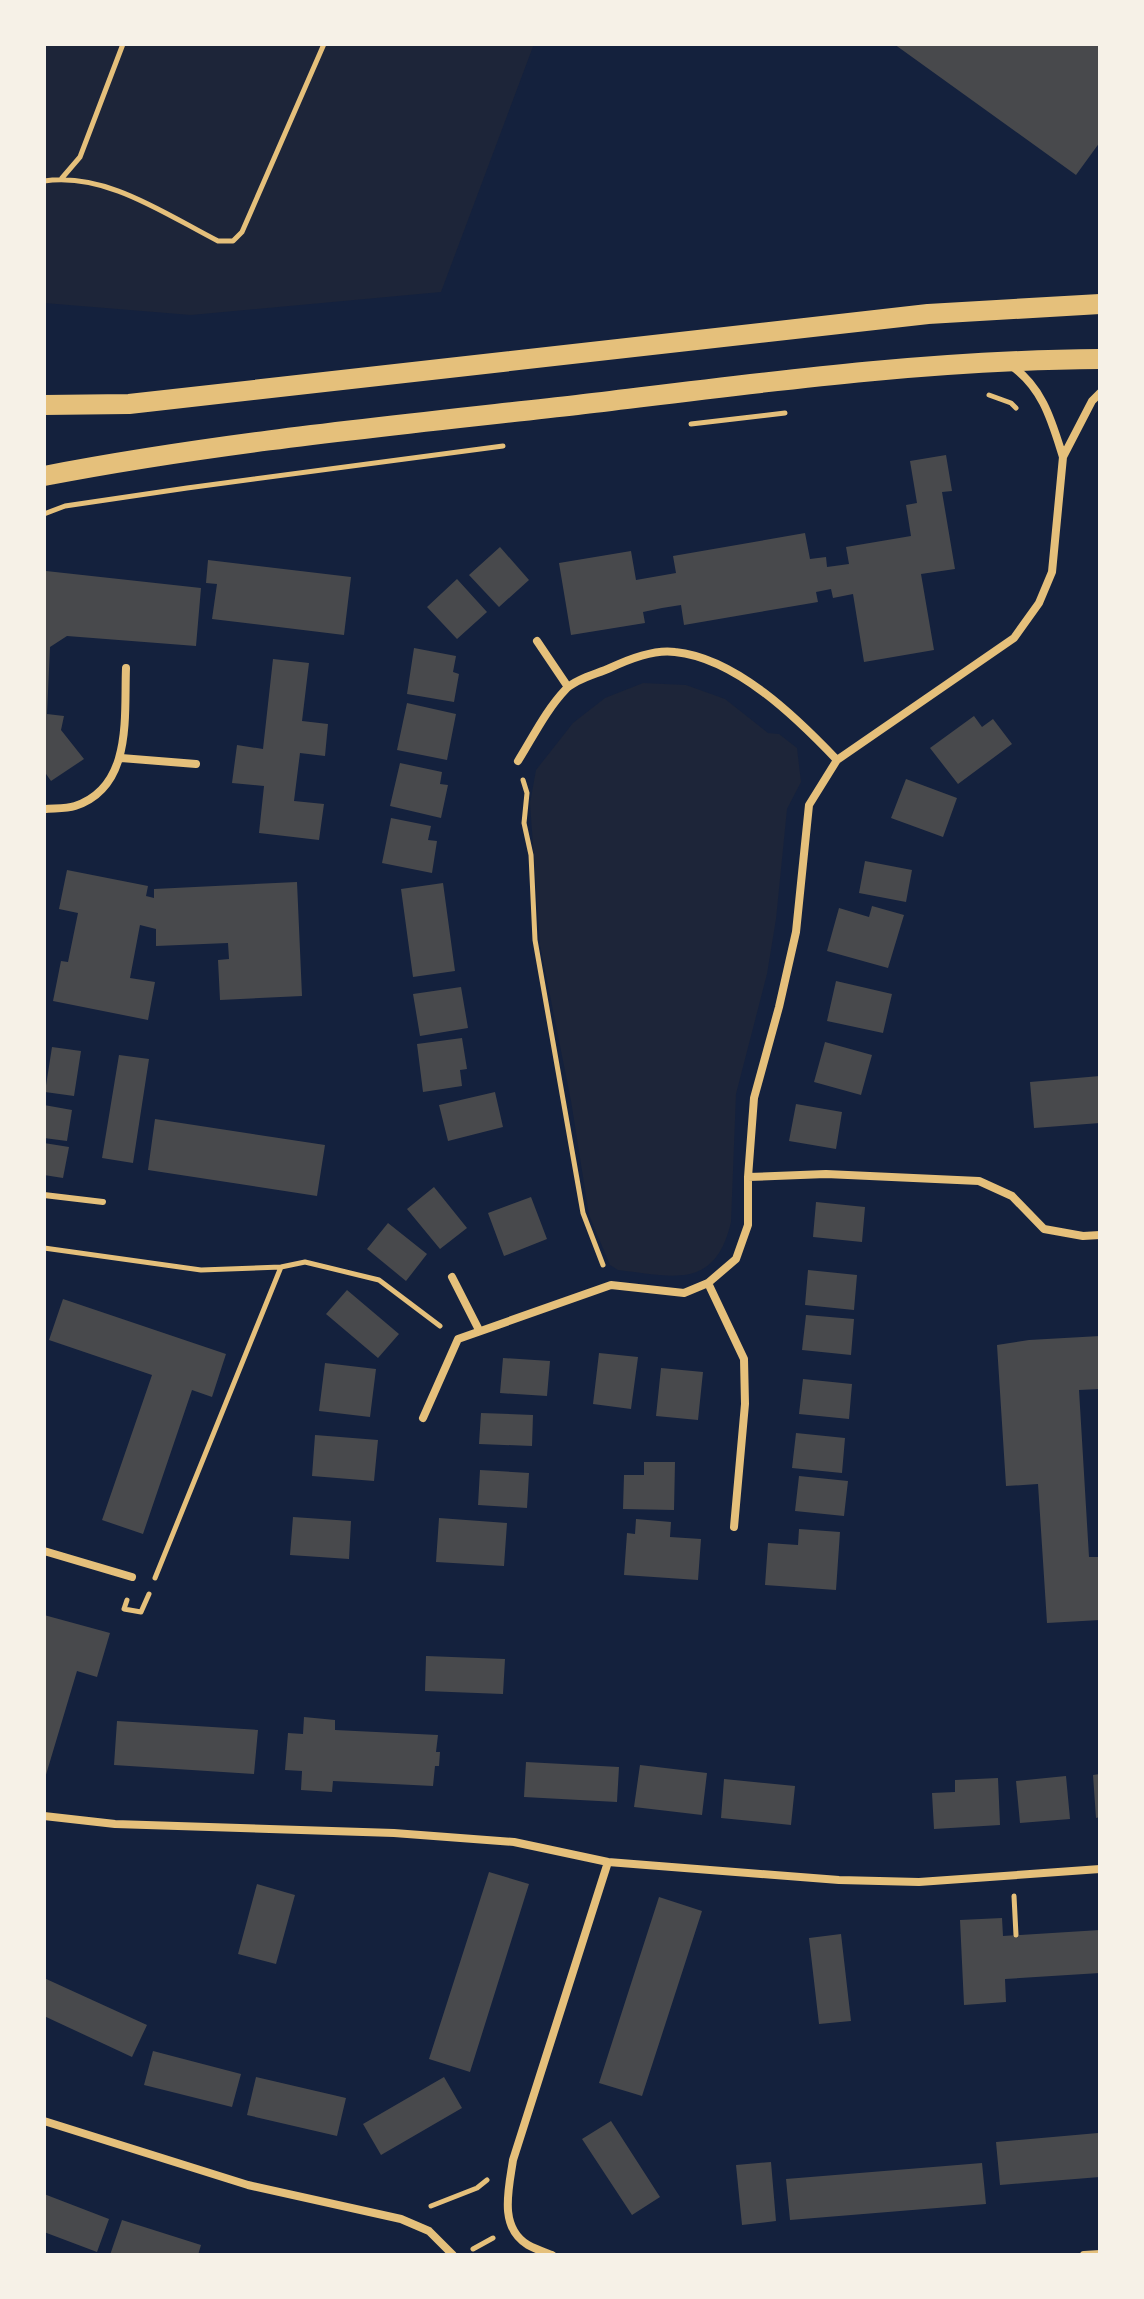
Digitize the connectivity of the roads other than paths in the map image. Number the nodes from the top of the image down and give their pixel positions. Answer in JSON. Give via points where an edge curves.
{"nodes":[{"id":1,"x":1100,"y":304,"type":"edge"},
{"id":2,"x":1100,"y":359,"type":"edge"},
{"id":3,"x":1003,"y":361,"type":"junction"},
{"id":4,"x":1100,"y":393,"type":"edge"},
{"id":5,"x":44,"y":405,"type":"edge"},
{"id":6,"x":1063,"y":457,"type":"junction"},
{"id":7,"x":44,"y":476,"type":"edge"},
{"id":8,"x":537,"y":641,"type":"dead end"},
{"id":9,"x":126,"y":668,"type":"dead end"},
{"id":10,"x":568,"y":687,"type":"junction"},
{"id":11,"x":121,"y":758,"type":"junction"},
{"id":12,"x":837,"y":760,"type":"junction"},
{"id":13,"x":518,"y":761,"type":"road end"},
{"id":14,"x":196,"y":764,"type":"dead end"},
{"id":15,"x":44,"y":809,"type":"edge"},
{"id":16,"x":748,"y":1177,"type":"junction"},
{"id":17,"x":44,"y":1195,"type":"edge"},
{"id":18,"x":103,"y":1202,"type":"dead end"},
{"id":19,"x":1100,"y":1235,"type":"edge"},
{"id":20,"x":452,"y":1277,"type":"dead end"},
{"id":21,"x":708,"y":1283,"type":"junction"},
{"id":22,"x":479,"y":1330,"type":"junction"},
{"id":23,"x":423,"y":1418,"type":"dead end"},
{"id":24,"x":734,"y":1527,"type":"dead end"},
{"id":25,"x":44,"y":1551,"type":"edge"},
{"id":26,"x":132,"y":1577,"type":"road end"},
{"id":27,"x":44,"y":1816,"type":"edge"},
{"id":28,"x":608,"y":1862,"type":"junction"},
{"id":29,"x":1100,"y":1869,"type":"edge"},
{"id":30,"x":44,"y":2121,"type":"edge"},
{"id":31,"x":1100,"y":2254,"type":"edge"},
{"id":32,"x":453,"y":2255,"type":"edge"},
{"id":33,"x":552,"y":2255,"type":"edge"},
{"id":34,"x":1084,"y":2255,"type":"edge"}],
"edges":[{"from":1,"to":5,"type":"main road","via":[[928,314],[129,404]]},
{"from":2,"to":3,"type":"main road"},
{"from":3,"to":6,"type":"street","via":[[1020,372],[1043,401]]},
{"from":3,"to":7,"type":"main road","via":[[923,365],[364,429]]},
{"from":4,"to":6,"type":"street"},
{"from":6,"to":12,"type":"street","via":[[1052,572],[1039,603],[1014,638]]},
{"from":8,"to":10,"type":"street"},
{"from":9,"to":11,"type":"street"},
{"from":10,"to":12,"type":"street","via":[[630,659],[674,651],[712,662],[750,684]]},
{"from":10,"to":13,"type":"street"},
{"from":11,"to":14,"type":"street"},
{"from":11,"to":15,"type":"street","via":[[103,790],[76,806]]},
{"from":12,"to":16,"type":"street","via":[[809,805],[796,932],[754,1098]]},
{"from":16,"to":19,"type":"street","via":[[826,1174],[979,1181],[1012,1196],[1044,1229]]},
{"from":16,"to":21,"type":"street","via":[[748,1225],[736,1259]]},
{"from":17,"to":18,"type":"lane"},
{"from":20,"to":22,"type":"street"},
{"from":21,"to":22,"type":"street","via":[[684,1293],[611,1285]]},
{"from":21,"to":24,"type":"street","via":[[744,1359]]},
{"from":22,"to":23,"type":"street","via":[[458,1339]]},
{"from":25,"to":26,"type":"street"},
{"from":27,"to":28,"type":"street","via":[[115,1824],[514,1842]]},
{"from":28,"to":29,"type":"street","via":[[919,1882]]},
{"from":28,"to":33,"type":"street","via":[[513,2160],[507,2203],[511,2229],[527,2245]]},
{"from":30,"to":32,"type":"street","via":[[248,2185],[401,2219],[429,2231]]},
{"from":31,"to":34,"type":"street"}]}
